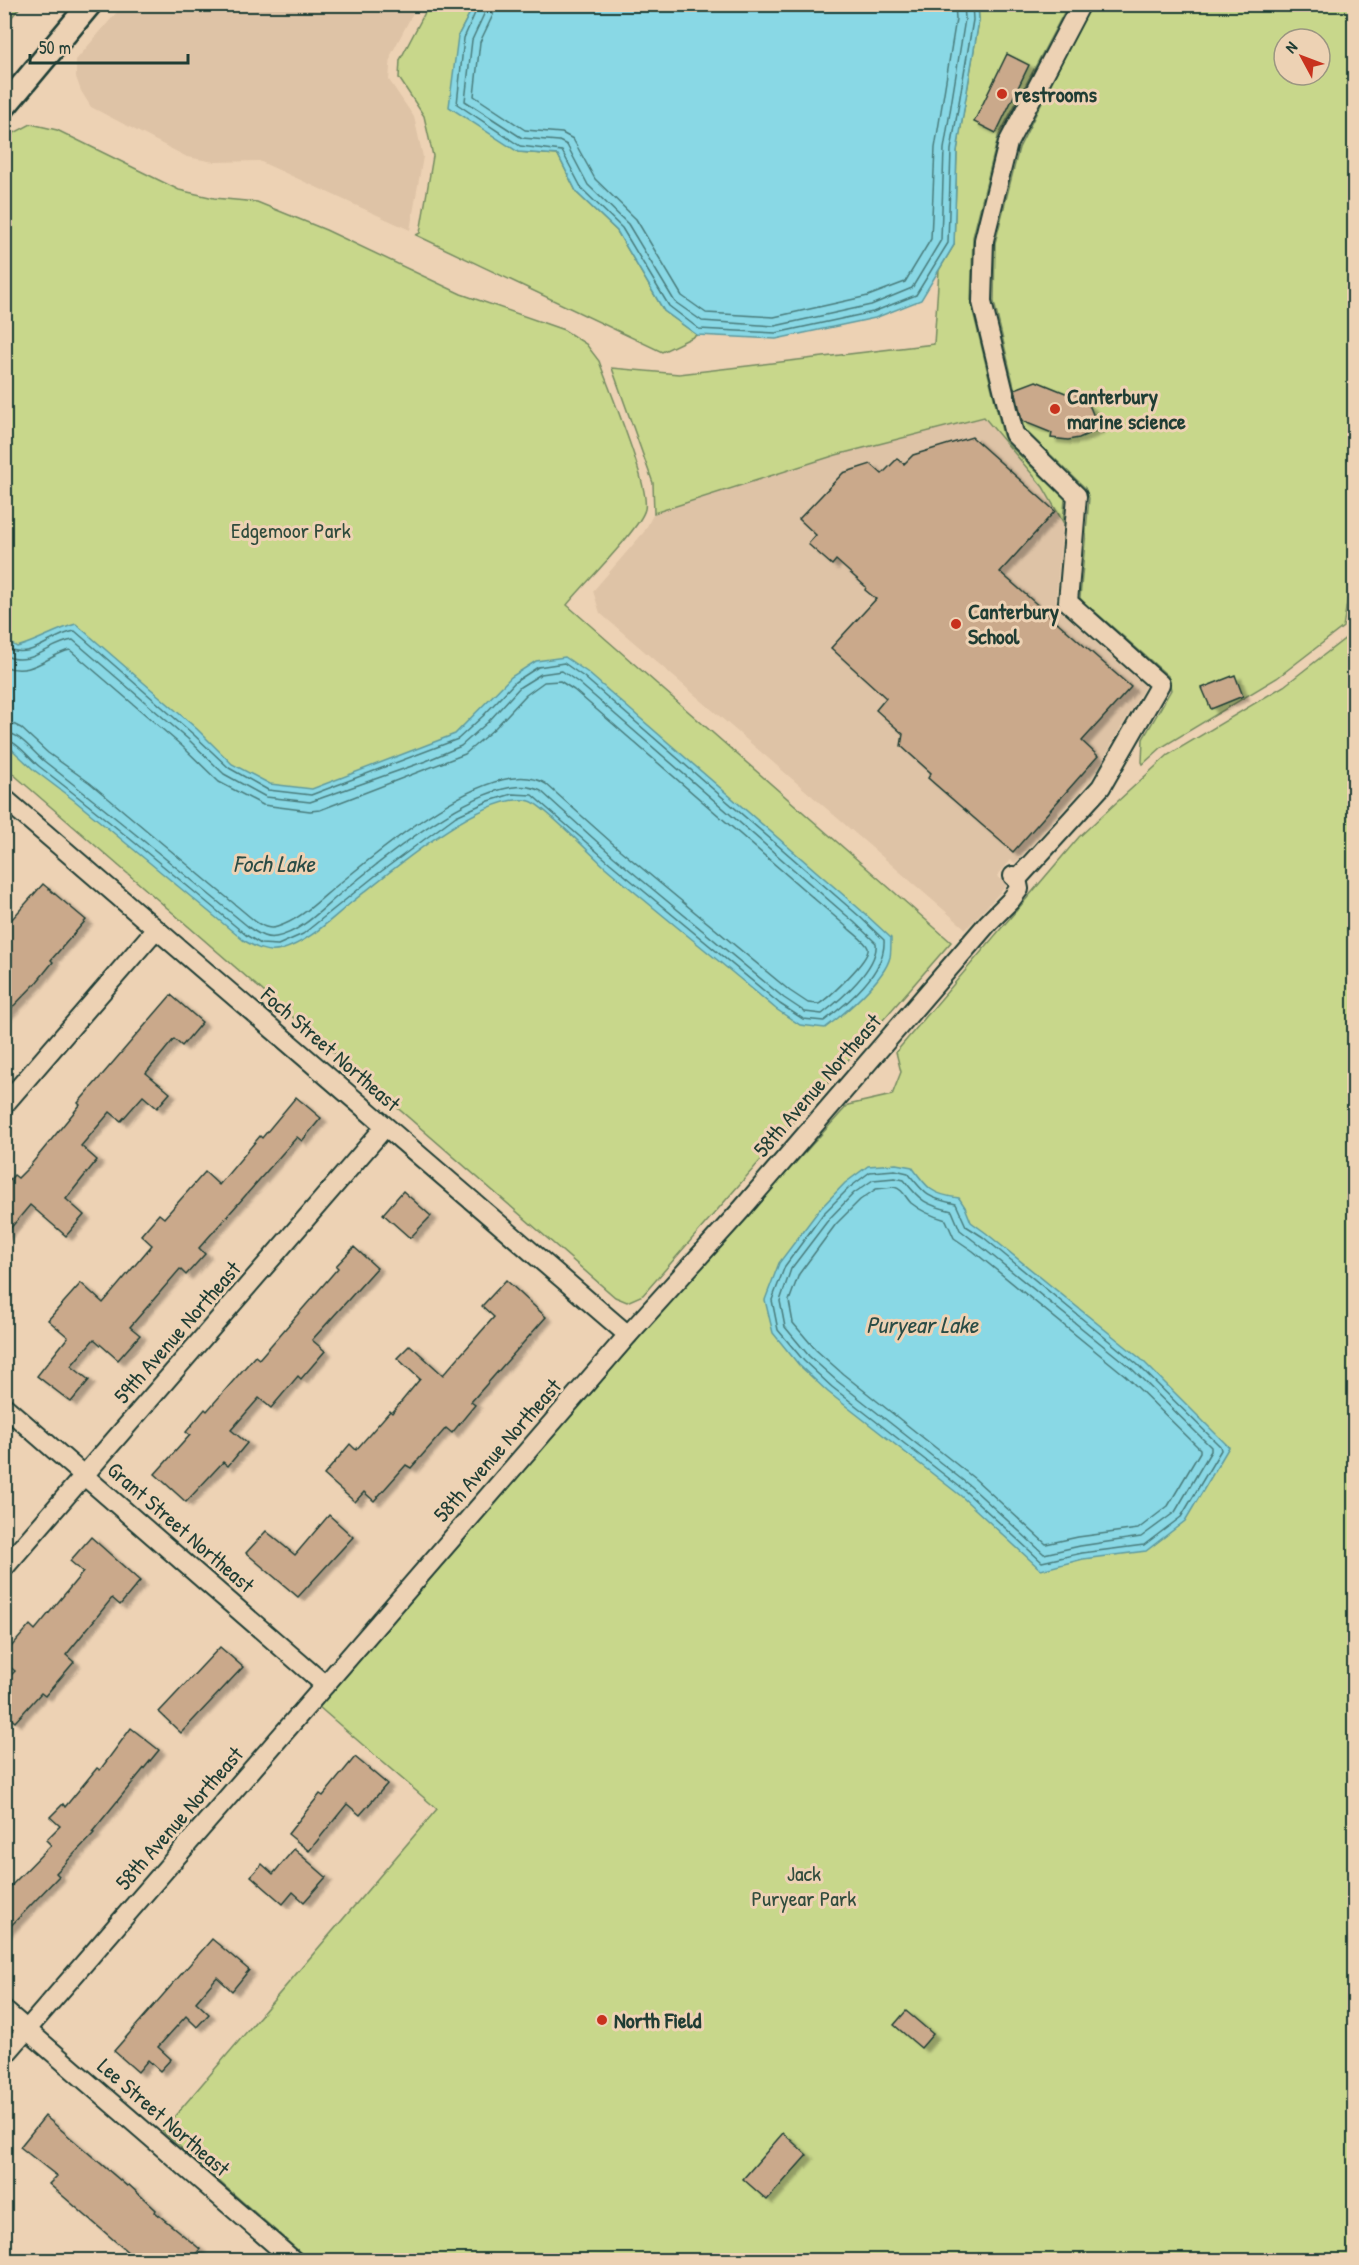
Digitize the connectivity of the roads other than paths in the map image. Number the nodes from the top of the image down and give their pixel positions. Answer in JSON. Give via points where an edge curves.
{"nodes":[{"id":1,"x":90,"y":4,"type":"edge"},
{"id":2,"x":1081,"y":4,"type":"edge"},
{"id":3,"x":4,"y":106,"type":"edge"},
{"id":4,"x":4,"y":798,"type":"edge"},
{"id":5,"x":156,"y":929,"type":"junction"},
{"id":6,"x":4,"y":1105,"type":"edge"},
{"id":7,"x":385,"y":1127,"type":"junction"},
{"id":8,"x":628,"y":1335,"type":"junction"},
{"id":9,"x":4,"y":1406,"type":"edge"},
{"id":10,"x":85,"y":1475,"type":"junction"},
{"id":11,"x":4,"y":1568,"type":"edge"},
{"id":12,"x":326,"y":1685,"type":"junction"},
{"id":13,"x":4,"y":2010,"type":"edge"},
{"id":14,"x":27,"y":2030,"type":"junction"},
{"id":15,"x":4,"y":2056,"type":"edge"},
{"id":16,"x":292,"y":2260,"type":"edge"}],
"edges":[{"from":1,"to":3,"type":"street"},
{"from":2,"to":8,"type":"street","name":"58th Avenue Northeast","via":[[1008,143],[984,240],[982,302],[1014,434],[1077,496],[1068,602],[1160,684],[1101,788],[1015,878],[1019,889],[1010,901]]},
{"from":4,"to":5,"type":"street","name":"Foch Street Northeast"},
{"from":5,"to":6,"type":"street"},
{"from":5,"to":7,"type":"street","name":"Foch Street Northeast"},
{"from":7,"to":8,"type":"street","name":"Foch Street Northeast"},
{"from":7,"to":10,"type":"street","name":"59th Avenue Northeast"},
{"from":8,"to":12,"type":"street","name":"58th Avenue Northeast"},
{"from":9,"to":10,"type":"street","name":"Grant Street Northeast"},
{"from":10,"to":11,"type":"street","name":"59th Avenue Northeast"},
{"from":10,"to":12,"type":"street","name":"Grant Street Northeast"},
{"from":12,"to":14,"type":"street","name":"58th Avenue Northeast"},
{"from":13,"to":14,"type":"street","name":"Lee Street Northeast"},
{"from":14,"to":15,"type":"street","name":"58th Avenue Northeast"},
{"from":14,"to":16,"type":"street","name":"Lee Street Northeast"}]}
